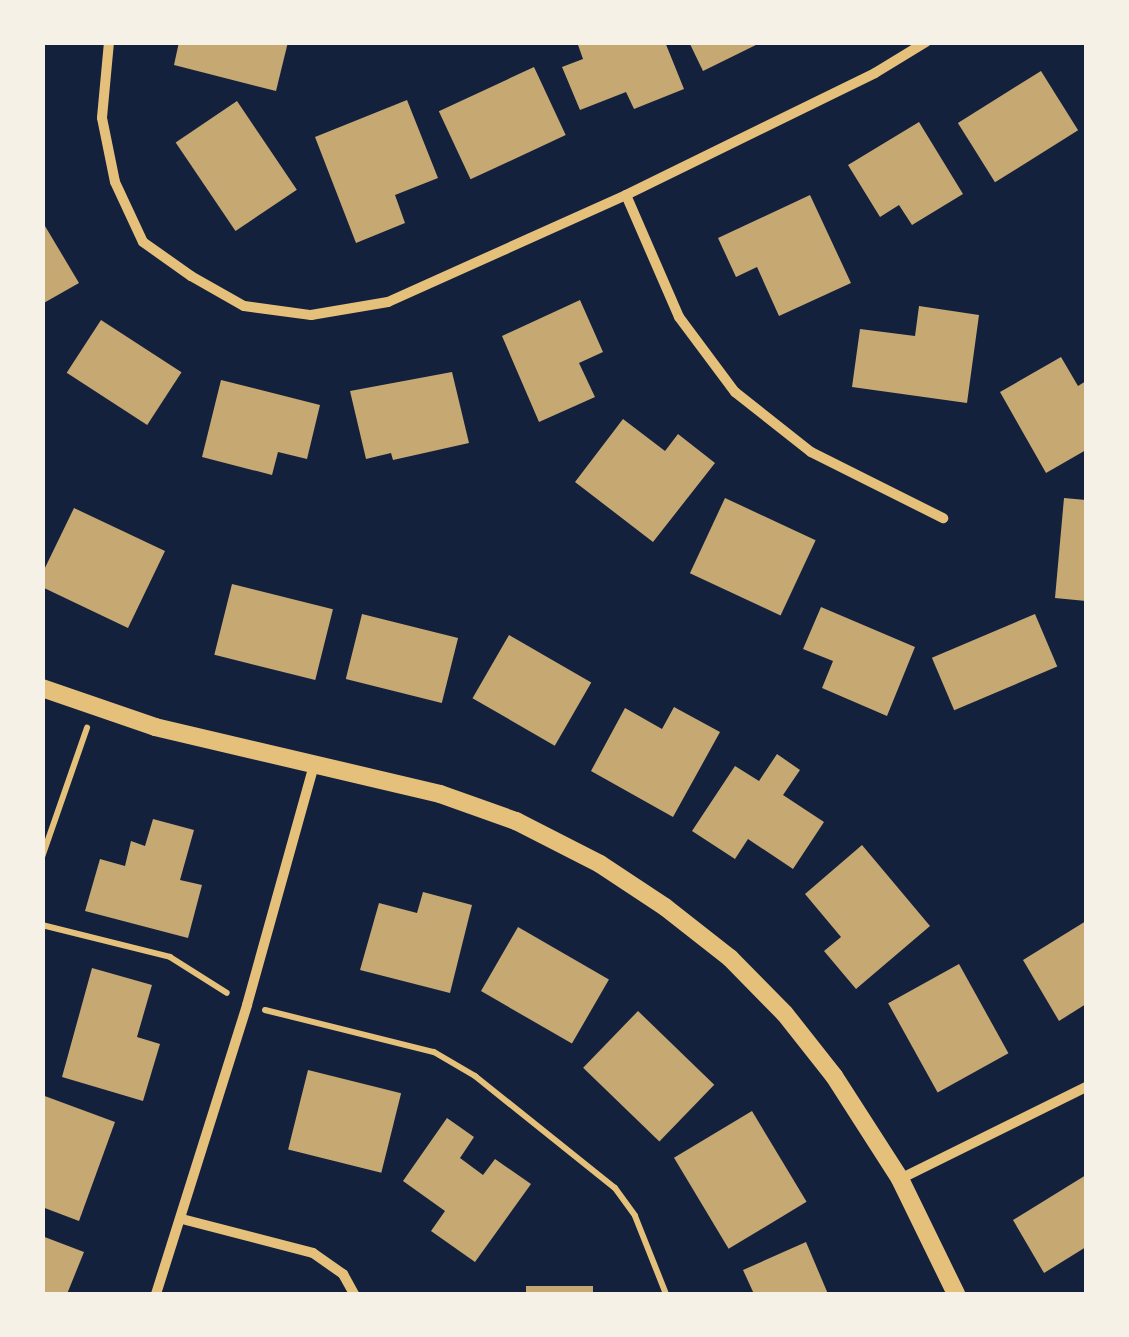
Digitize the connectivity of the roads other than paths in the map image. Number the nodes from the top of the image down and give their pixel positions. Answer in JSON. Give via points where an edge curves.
{"nodes":[{"id":1,"x":109,"y":42,"type":"edge"},
{"id":2,"x":926,"y":42,"type":"edge"},
{"id":3,"x":626,"y":195,"type":"junction"},
{"id":4,"x":944,"y":518,"type":"dead end"},
{"id":5,"x":42,"y":688,"type":"edge"},
{"id":6,"x":314,"y":764,"type":"junction"},
{"id":7,"x":1086,"y":1087,"type":"edge"},
{"id":8,"x":900,"y":1179,"type":"junction"},
{"id":9,"x":182,"y":1219,"type":"junction"},
{"id":10,"x":156,"y":1294,"type":"edge"},
{"id":11,"x":354,"y":1294,"type":"edge"},
{"id":12,"x":956,"y":1294,"type":"edge"}],
"edges":[{"from":1,"to":3,"type":"street","via":[[102,118],[115,182],[143,242],[244,306],[310,315],[388,302]]},
{"from":2,"to":3,"type":"street"},
{"from":3,"to":4,"type":"street","via":[[679,317],[735,392],[810,452]]},
{"from":5,"to":6,"type":"street","via":[[155,727]]},
{"from":6,"to":8,"type":"street","via":[[440,794],[516,821],[665,907],[730,958],[785,1014]]},
{"from":6,"to":9,"type":"street"},
{"from":7,"to":8,"type":"street"},
{"from":8,"to":12,"type":"street"},
{"from":9,"to":10,"type":"street"},
{"from":9,"to":11,"type":"street","via":[[313,1253],[343,1274]]}]}
